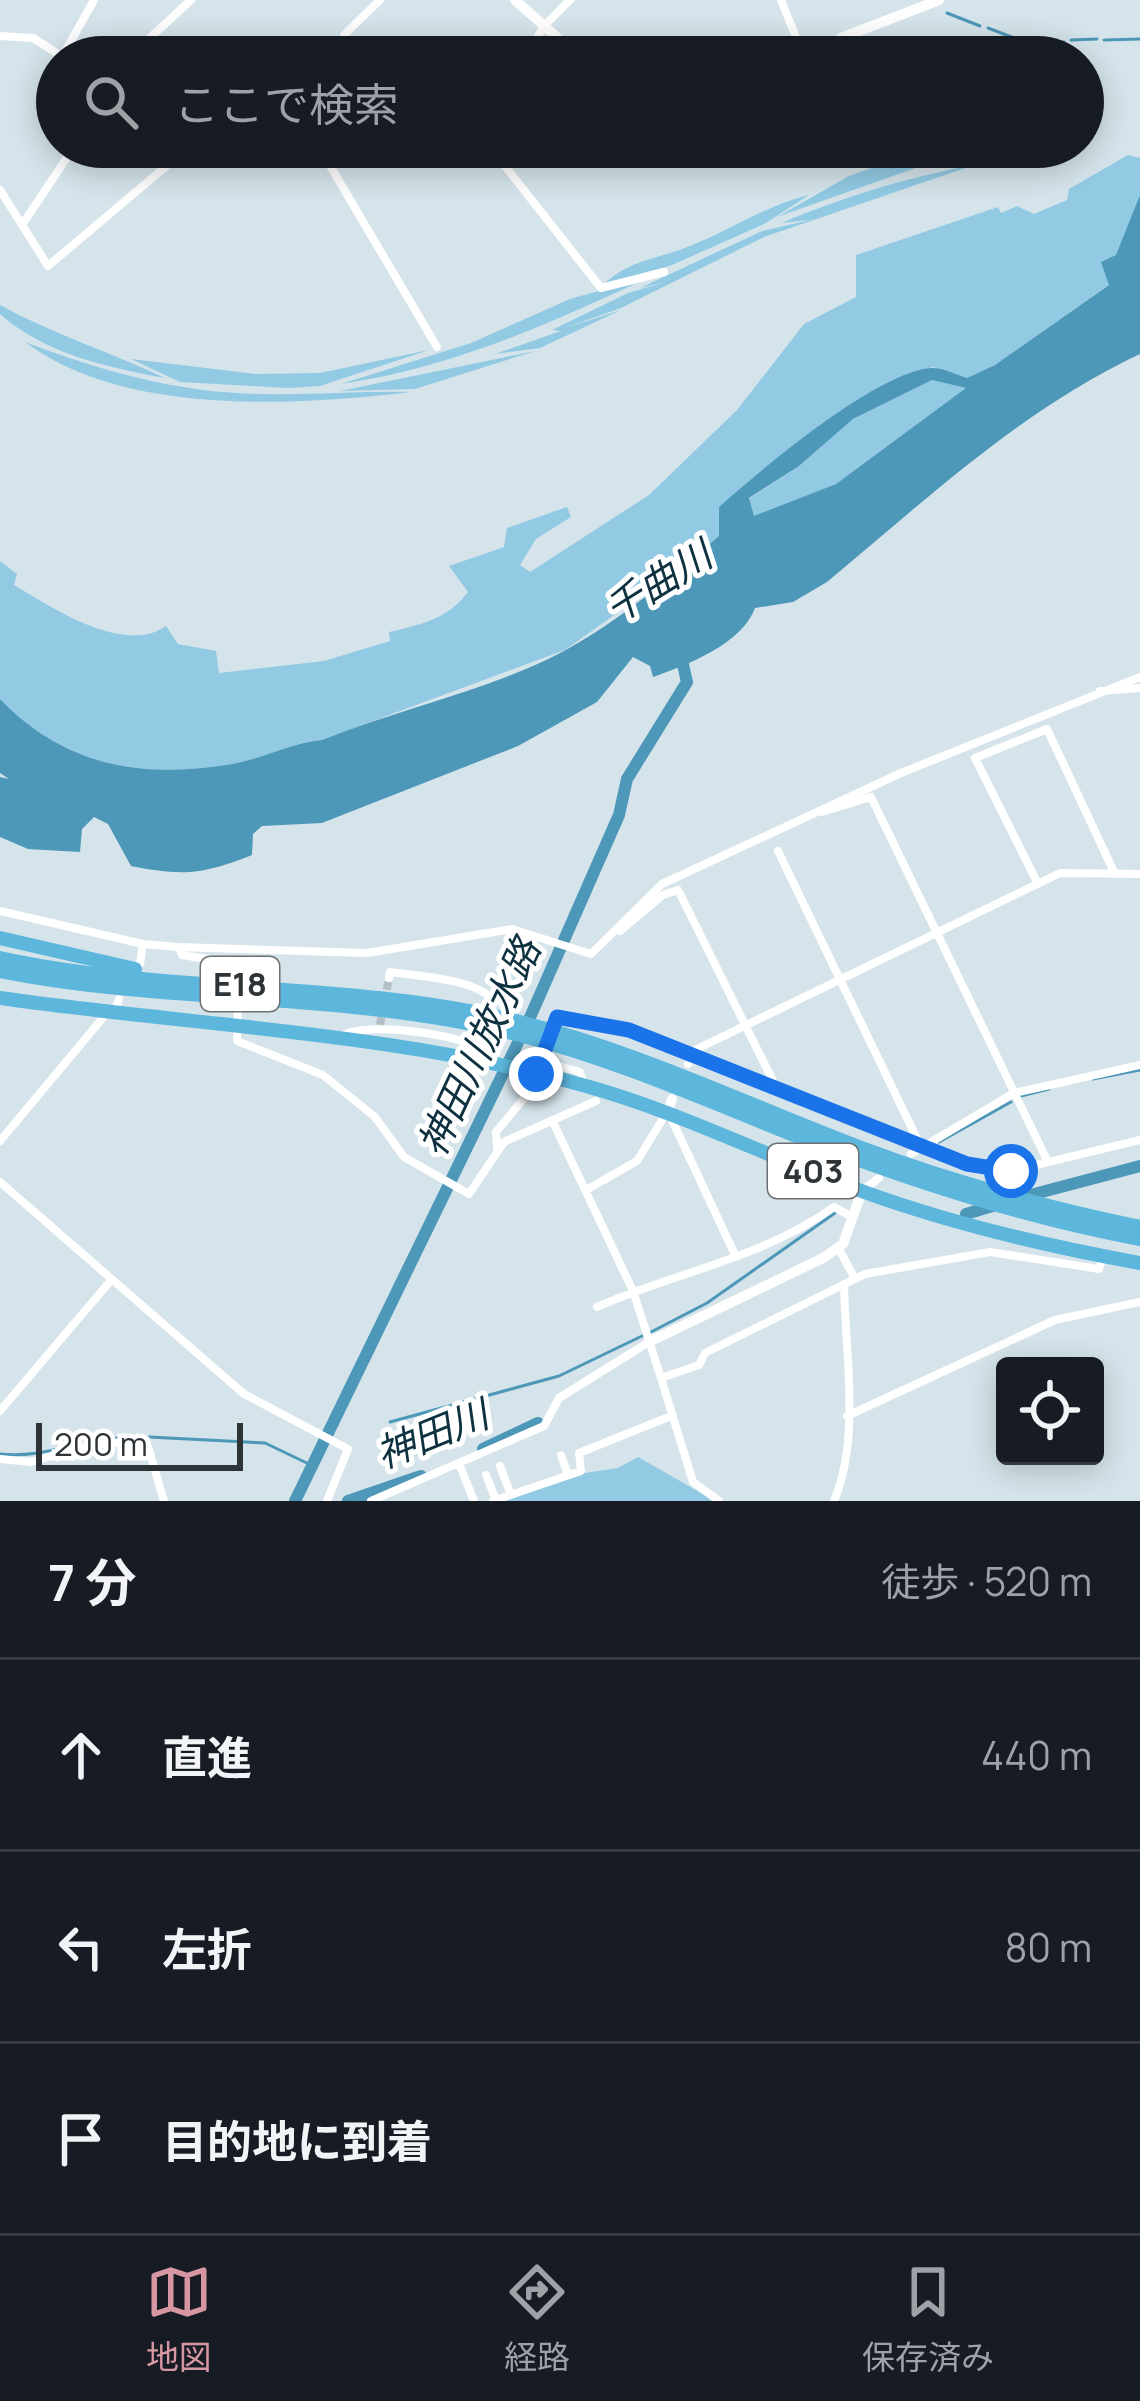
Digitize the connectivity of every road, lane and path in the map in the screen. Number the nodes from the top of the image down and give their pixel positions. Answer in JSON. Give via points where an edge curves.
{"nodes":[{"id":1,"x":94,"y":0,"type":"edge"},
{"id":2,"x":191,"y":0,"type":"edge"},
{"id":3,"x":380,"y":0,"type":"edge"},
{"id":4,"x":514,"y":0,"type":"edge"},
{"id":5,"x":571,"y":0,"type":"edge"},
{"id":6,"x":939,"y":0,"type":"edge"},
{"id":7,"x":783,"y":1,"type":"edge"},
{"id":8,"x":544,"y":26,"type":"junction"},
{"id":9,"x":344,"y":35,"type":"dead end"},
{"id":10,"x":0,"y":36,"type":"edge"},
{"id":11,"x":74,"y":36,"type":"edge"},
{"id":12,"x":152,"y":36,"type":"edge"},
{"id":13,"x":538,"y":36,"type":"edge"},
{"id":14,"x":555,"y":36,"type":"edge"},
{"id":15,"x":799,"y":36,"type":"edge"},
{"id":16,"x":847,"y":36,"type":"edge"},
{"id":17,"x":36,"y":40,"type":"edge"},
{"id":18,"x":60,"y":168,"type":"edge"},
{"id":19,"x":165,"y":168,"type":"edge"},
{"id":20,"x":331,"y":168,"type":"edge"},
{"id":21,"x":507,"y":168,"type":"edge"},
{"id":22,"x":0,"y":190,"type":"edge"},
{"id":23,"x":24,"y":222,"type":"junction"},
{"id":24,"x":664,"y":272,"type":"dead end"},
{"id":25,"x":437,"y":347,"type":"dead end"},
{"id":26,"x":1140,"y":677,"type":"edge"},
{"id":27,"x":1140,"y":688,"type":"edge"},
{"id":28,"x":1099,"y":691,"type":"junction"},
{"id":29,"x":814,"y":814,"type":"junction"},
{"id":30,"x":778,"y":851,"type":"dead end"},
{"id":31,"x":1115,"y":874,"type":"junction"},
{"id":32,"x":1140,"y":874,"type":"edge"},
{"id":33,"x":1038,"y":884,"type":"junction"},
{"id":34,"x":0,"y":911,"type":"edge"},
{"id":35,"x":615,"y":932,"type":"junction"},
{"id":36,"x":937,"y":934,"type":"junction"},
{"id":37,"x":0,"y":938,"type":"edge"},
{"id":38,"x":143,"y":944,"type":"junction"},
{"id":39,"x":178,"y":947,"type":"junction"},
{"id":40,"x":0,"y":958,"type":"edge"},
{"id":41,"x":140,"y":964,"type":"dead end"},
{"id":42,"x":0,"y":970,"type":"edge"},
{"id":43,"x":239,"y":971,"type":"dead end"},
{"id":44,"x":389,"y":978,"type":"dead end"},
{"id":45,"x":841,"y":980,"type":"junction"},
{"id":46,"x":313,"y":989,"type":"junction"},
{"id":47,"x":0,"y":998,"type":"edge"},
{"id":48,"x":119,"y":999,"type":"dead end"},
{"id":49,"x":106,"y":1014,"type":"junction"},
{"id":50,"x":238,"y":1016,"type":"junction"},
{"id":51,"x":477,"y":1018,"type":"junction"},
{"id":52,"x":744,"y":1027,"type":"junction"},
{"id":53,"x":340,"y":1039,"type":"junction"},
{"id":54,"x":689,"y":1061,"type":"junction"},
{"id":55,"x":1140,"y":1065,"type":"edge"},
{"id":56,"x":535,"y":1069,"type":"junction"},
{"id":57,"x":778,"y":1093,"type":"junction"},
{"id":58,"x":1014,"y":1094,"type":"junction"},
{"id":59,"x":596,"y":1100,"type":"dead end"},
{"id":60,"x":670,"y":1105,"type":"junction"},
{"id":61,"x":552,"y":1120,"type":"junction"},
{"id":62,"x":659,"y":1127,"type":"junction"},
{"id":63,"x":680,"y":1136,"type":"junction"},
{"id":64,"x":1140,"y":1140,"type":"edge"},
{"id":65,"x":0,"y":1141,"type":"edge"},
{"id":66,"x":920,"y":1147,"type":"junction"},
{"id":67,"x":497,"y":1148,"type":"junction"},
{"id":68,"x":911,"y":1154,"type":"dead end"},
{"id":69,"x":1047,"y":1160,"type":"junction"},
{"id":70,"x":879,"y":1178,"type":"dead end"},
{"id":71,"x":0,"y":1182,"type":"edge"},
{"id":72,"x":586,"y":1190,"type":"junction"},
{"id":73,"x":862,"y":1191,"type":"junction"},
{"id":74,"x":1033,"y":1210,"type":"junction"},
{"id":75,"x":852,"y":1217,"type":"junction"},
{"id":76,"x":1140,"y":1227,"type":"edge"},
{"id":77,"x":1140,"y":1239,"type":"edge"},
{"id":78,"x":838,"y":1247,"type":"junction"},
{"id":79,"x":1103,"y":1256,"type":"junction"},
{"id":80,"x":736,"y":1257,"type":"junction"},
{"id":81,"x":1140,"y":1263,"type":"edge"},
{"id":82,"x":112,"y":1279,"type":"junction"},
{"id":83,"x":855,"y":1279,"type":"junction"},
{"id":84,"x":844,"y":1284,"type":"junction"},
{"id":85,"x":633,"y":1291,"type":"junction"},
{"id":86,"x":1140,"y":1302,"type":"edge"},
{"id":87,"x":597,"y":1307,"type":"dead end"},
{"id":88,"x":649,"y":1342,"type":"junction"},
{"id":89,"x":661,"y":1378,"type":"junction"},
{"id":90,"x":0,"y":1411,"type":"edge"},
{"id":91,"x":671,"y":1416,"type":"junction"},
{"id":92,"x":848,"y":1416,"type":"junction"},
{"id":93,"x":561,"y":1456,"type":"dead end"},
{"id":94,"x":0,"y":1459,"type":"edge"},
{"id":95,"x":549,"y":1463,"type":"dead end"},
{"id":96,"x":460,"y":1466,"type":"junction"},
{"id":97,"x":500,"y":1466,"type":"dead end"},
{"id":98,"x":486,"y":1474,"type":"dead end"},
{"id":99,"x":521,"y":1474,"type":"dead end"},
{"id":100,"x":568,"y":1475,"type":"junction"},
{"id":101,"x":555,"y":1479,"type":"junction"},
{"id":102,"x":527,"y":1489,"type":"junction"},
{"id":103,"x":511,"y":1495,"type":"junction"},
{"id":104,"x":495,"y":1500,"type":"edge"},
{"id":105,"x":164,"y":1501,"type":"edge"},
{"id":106,"x":327,"y":1501,"type":"edge"},
{"id":107,"x":371,"y":1501,"type":"edge"},
{"id":108,"x":474,"y":1501,"type":"edge"},
{"id":109,"x":719,"y":1501,"type":"edge"},
{"id":110,"x":834,"y":1501,"type":"edge"}],
"edges":[{"from":1,"to":11,"type":"street"},
{"from":2,"to":12,"type":"street"},
{"from":3,"to":9,"type":"street"},
{"from":4,"to":8,"type":"street"},
{"from":5,"to":8,"type":"street"},
{"from":6,"to":16,"type":"street"},
{"from":7,"to":15,"type":"street"},
{"from":8,"to":13,"type":"street"},
{"from":8,"to":14,"type":"street"},
{"from":10,"to":17,"type":"street"},
{"from":18,"to":23,"type":"street"},
{"from":19,"to":23,"type":"street","via":[[48,266]]},
{"from":20,"to":25,"type":"street"},
{"from":21,"to":24,"type":"street","via":[[601,288]]},
{"from":22,"to":23,"type":"street"},
{"from":26,"to":28,"type":"street"},
{"from":27,"to":28,"type":"street"},
{"from":28,"to":29,"type":"street"},
{"from":29,"to":35,"type":"street","via":[[662,884]]},
{"from":29,"to":36,"type":"street","via":[[871,797]]},
{"from":30,"to":45,"type":"street"},
{"from":31,"to":32,"type":"street"},
{"from":31,"to":33,"type":"street","via":[[1060,873]]},
{"from":31,"to":33,"type":"street","via":[[1047,728],[975,758]]},
{"from":33,"to":36,"type":"street"},
{"from":34,"to":38,"type":"street"},
{"from":35,"to":39,"type":"street","via":[[594,952],[512,929],[367,953]]},
{"from":35,"to":52,"type":"street","via":[[678,890]]},
{"from":36,"to":45,"type":"street"},
{"from":36,"to":58,"type":"street"},
{"from":37,"to":46,"type":"highway","via":[[124,968]]},
{"from":38,"to":39,"type":"street"},
{"from":38,"to":41,"type":"street"},
{"from":39,"to":43,"type":"street"},
{"from":40,"to":46,"type":"highway","number":"E18","via":[[97,974]]},
{"from":42,"to":51,"type":"highway","number":"E18","via":[[98,987]]},
{"from":44,"to":53,"type":"street","via":[[422,976],[485,992],[493,1000],[473,1045],[380,1029],[347,1031]]},
{"from":45,"to":52,"type":"street"},
{"from":45,"to":66,"type":"street"},
{"from":46,"to":51,"type":"highway","number":"E18"},
{"from":47,"to":49,"type":"highway","number":"403"},
{"from":48,"to":49,"type":"street"},
{"from":49,"to":50,"type":"highway","number":"403"},
{"from":49,"to":65,"type":"street"},
{"from":50,"to":53,"type":"highway","number":"403"},
{"from":50,"to":67,"type":"street","via":[[237,1041],[323,1075],[429,1174],[469,1194]]},
{"from":51,"to":74,"type":"highway","number":"E18","via":[[558,1039]]},
{"from":52,"to":54,"type":"street","via":[[695,1050]]},
{"from":52,"to":57,"type":"street"},
{"from":53,"to":56,"type":"highway","number":"403"},
{"from":54,"to":56,"type":"street","via":[[629,1030],[557,1017]]},
{"from":54,"to":57,"type":"street"},
{"from":55,"to":58,"type":"street"},
{"from":56,"to":60,"type":"highway","number":"403"},
{"from":56,"to":67,"type":"street","via":[[531,1090],[496,1132]]},
{"from":57,"to":66,"type":"street"},
{"from":58,"to":66,"type":"street"},
{"from":58,"to":69,"type":"street"},
{"from":59,"to":61,"type":"street"},
{"from":60,"to":62,"type":"street"},
{"from":60,"to":63,"type":"street"},
{"from":60,"to":73,"type":"highway","number":"403"},
{"from":61,"to":67,"type":"street"},
{"from":61,"to":72,"type":"street"},
{"from":62,"to":63,"type":"street"},
{"from":62,"to":72,"type":"street","via":[[637,1161]]},
{"from":63,"to":80,"type":"street"},
{"from":64,"to":69,"type":"street"},
{"from":66,"to":68,"type":"street"},
{"from":66,"to":69,"type":"street","via":[[1011,1171]]},
{"from":70,"to":73,"type":"street"},
{"from":71,"to":82,"type":"street"},
{"from":72,"to":85,"type":"street"},
{"from":73,"to":75,"type":"street"},
{"from":73,"to":79,"type":"highway","number":"403","via":[[974,1229]]},
{"from":74,"to":76,"type":"highway","number":"E18"},
{"from":74,"to":77,"type":"highway","number":"E18"},
{"from":75,"to":78,"type":"street"},
{"from":75,"to":80,"type":"street","via":[[834,1207]]},
{"from":78,"to":83,"type":"street"},
{"from":78,"to":88,"type":"street"},
{"from":79,"to":81,"type":"highway","number":"403"},
{"from":79,"to":83,"type":"street","via":[[1099,1269],[990,1252]]},
{"from":80,"to":85,"type":"street"},
{"from":82,"to":90,"type":"street"},
{"from":82,"to":106,"type":"street","via":[[244,1394],[348,1449]]},
{"from":83,"to":84,"type":"street"},
{"from":84,"to":89,"type":"street"},
{"from":84,"to":92,"type":"street"},
{"from":85,"to":87,"type":"street"},
{"from":85,"to":88,"type":"street"},
{"from":86,"to":92,"type":"street","via":[[1055,1320]]},
{"from":88,"to":89,"type":"street"},
{"from":88,"to":96,"type":"street","via":[[559,1397],[544,1426]]},
{"from":89,"to":91,"type":"street"},
{"from":91,"to":100,"type":"street","via":[[579,1453],[581,1471]]},
{"from":91,"to":109,"type":"street","via":[[693,1482]]},
{"from":92,"to":110,"type":"street"},
{"from":93,"to":100,"type":"street"},
{"from":94,"to":105,"type":"street","via":[[31,1462],[146,1440]]},
{"from":95,"to":101,"type":"street"},
{"from":96,"to":107,"type":"street"},
{"from":96,"to":108,"type":"street"},
{"from":97,"to":103,"type":"street"},
{"from":98,"to":104,"type":"street"},
{"from":99,"to":102,"type":"street"},
{"from":100,"to":101,"type":"street"},
{"from":101,"to":102,"type":"street"},
{"from":102,"to":103,"type":"street"},
{"from":103,"to":104,"type":"street"}]}
